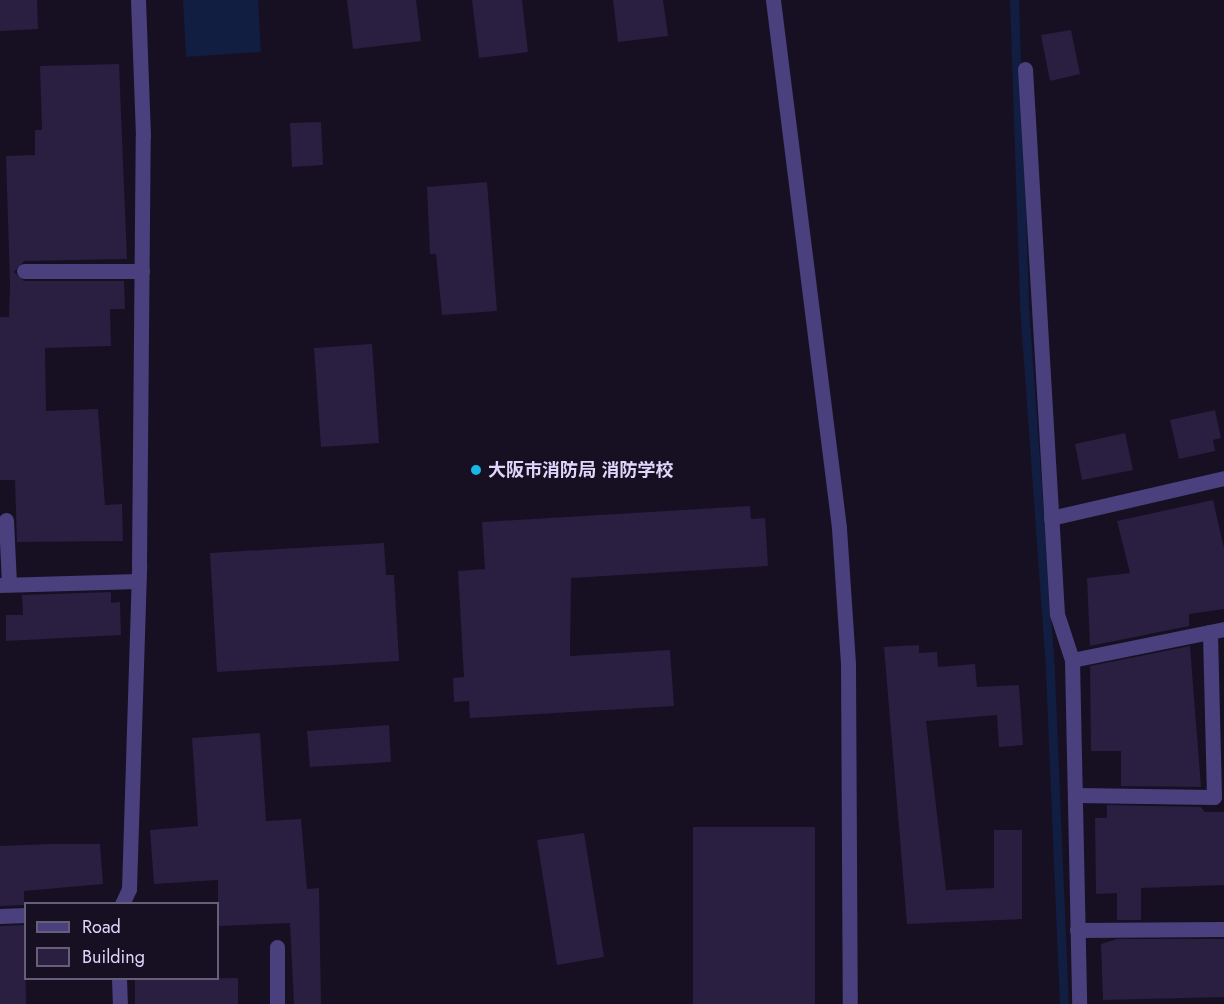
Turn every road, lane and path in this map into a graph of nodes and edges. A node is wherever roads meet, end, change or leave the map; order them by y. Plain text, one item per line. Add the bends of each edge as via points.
1 (138, 0) edge
2 (773, 0) edge
3 (1025, 69) dead end
4 (24, 271) dead end
5 (142, 271) junction
6 (1224, 478) edge
7 (1051, 518) junction
8 (6, 519) dead end
9 (138, 581) junction
10 (4, 585) edge
11 (1217, 631) edge
12 (1072, 660) junction
13 (1075, 795) junction
14 (122, 902) edge
15 (24, 915) edge
16 (0, 916) edge
17 (1224, 929) edge
18 (1077, 930) junction
19 (277, 947) dead end
20 (119, 980) edge
21 (120, 1004) edge
22 (277, 1004) edge
23 (850, 1004) edge
24 (1079, 1004) edge

1 - 5 street
2 - 23 street via 840,540 848,666
3 - 7 street
4 - 5 street
5 - 9 street
6 - 7 street
7 - 12 street via 1057,614
8 - 10 street
9 - 10 street
9 - 14 street via 129,889
11 - 12 street
11 - 13 street via 1214,797
12 - 13 street
13 - 18 street
15 - 16 street
17 - 18 street
18 - 24 street
19 - 22 street
20 - 21 street

